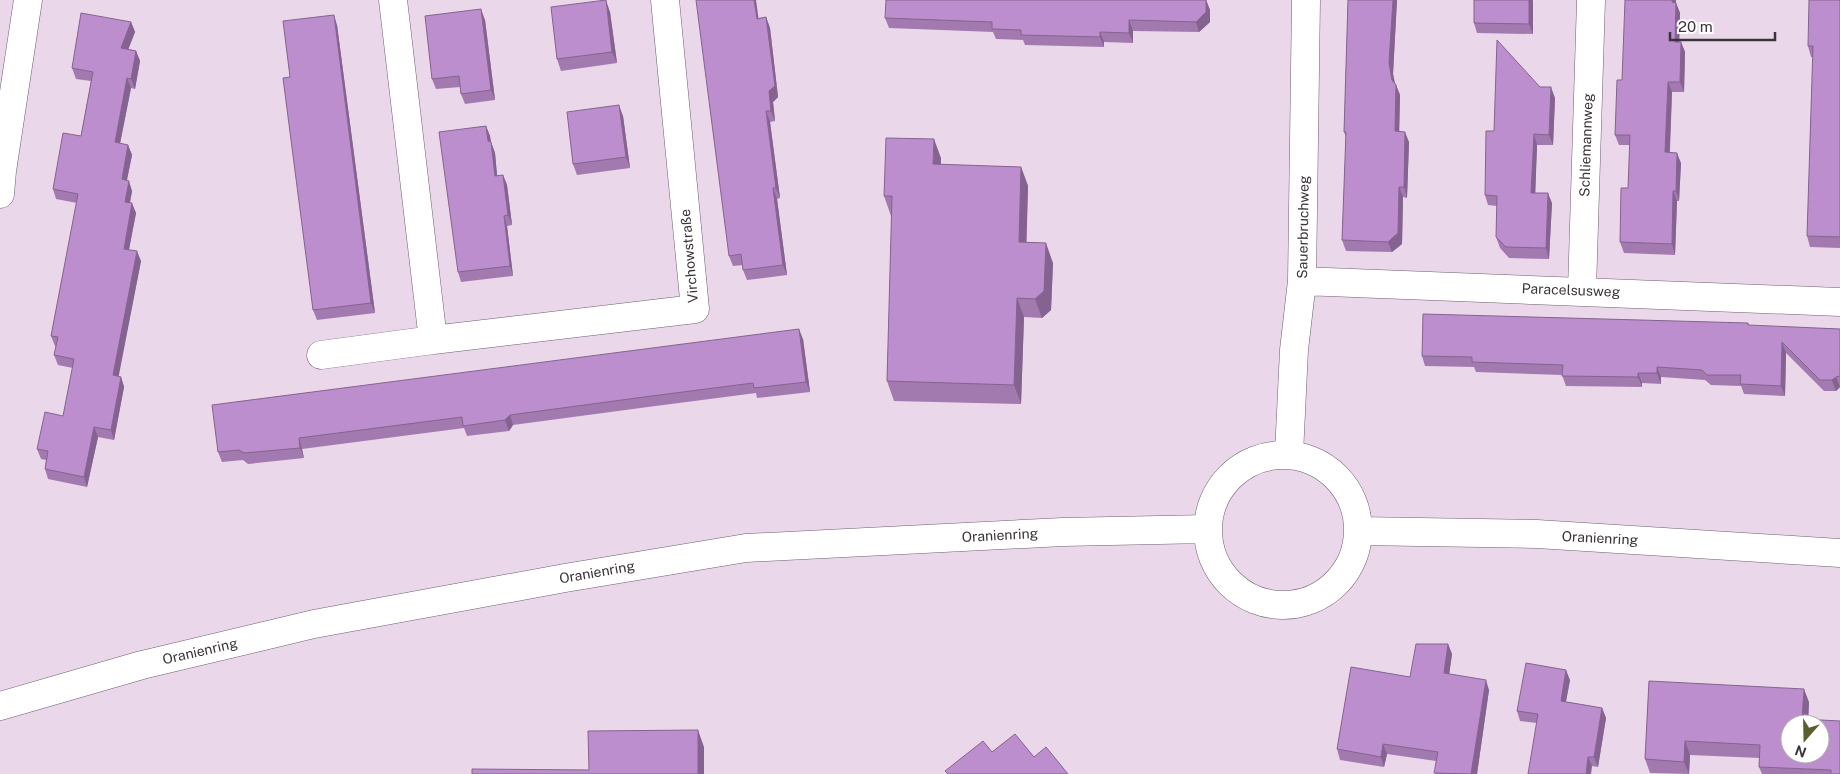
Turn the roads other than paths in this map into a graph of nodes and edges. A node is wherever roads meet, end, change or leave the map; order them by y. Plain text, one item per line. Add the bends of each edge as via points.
1 (28, 0) edge
2 (393, 0) edge
3 (665, 0) edge
4 (1306, 0) edge
5 (1591, 0) edge
6 (0, 194) edge
7 (1302, 281) junction
8 (1582, 290) junction
9 (1840, 302) edge
10 (433, 340) junction
11 (321, 355) dead end
12 (1289, 454) junction
13 (1207, 529) junction
14 (1360, 531) junction
15 (1840, 553) edge
16 (0, 706) edge

1 - 6 street
2 - 10 street
3 - 10 street, Virchowstraße via 695,310
4 - 7 street, Sauerbruchweg
5 - 8 street, Schliemannweg
7 - 8 street, Paracelsusweg
7 - 12 street, Sauerbruchweg via 1294,350
8 - 9 street, Paracelsusweg
10 - 11 street, Virchowstraße
12 - 13 street via 1257,458 1232,473 1214,497
12 - 14 street via 1314,460 1338,477 1354,502
13 - 14 street via 1210,551 1222,575 1241,593 1265,604 1291,605 1316,598 1339,582 1354,558
13 - 16 street, Oranienring via 1063,532 746,548 314,624 142,665
14 - 15 street, Oranienring via 1538,534

